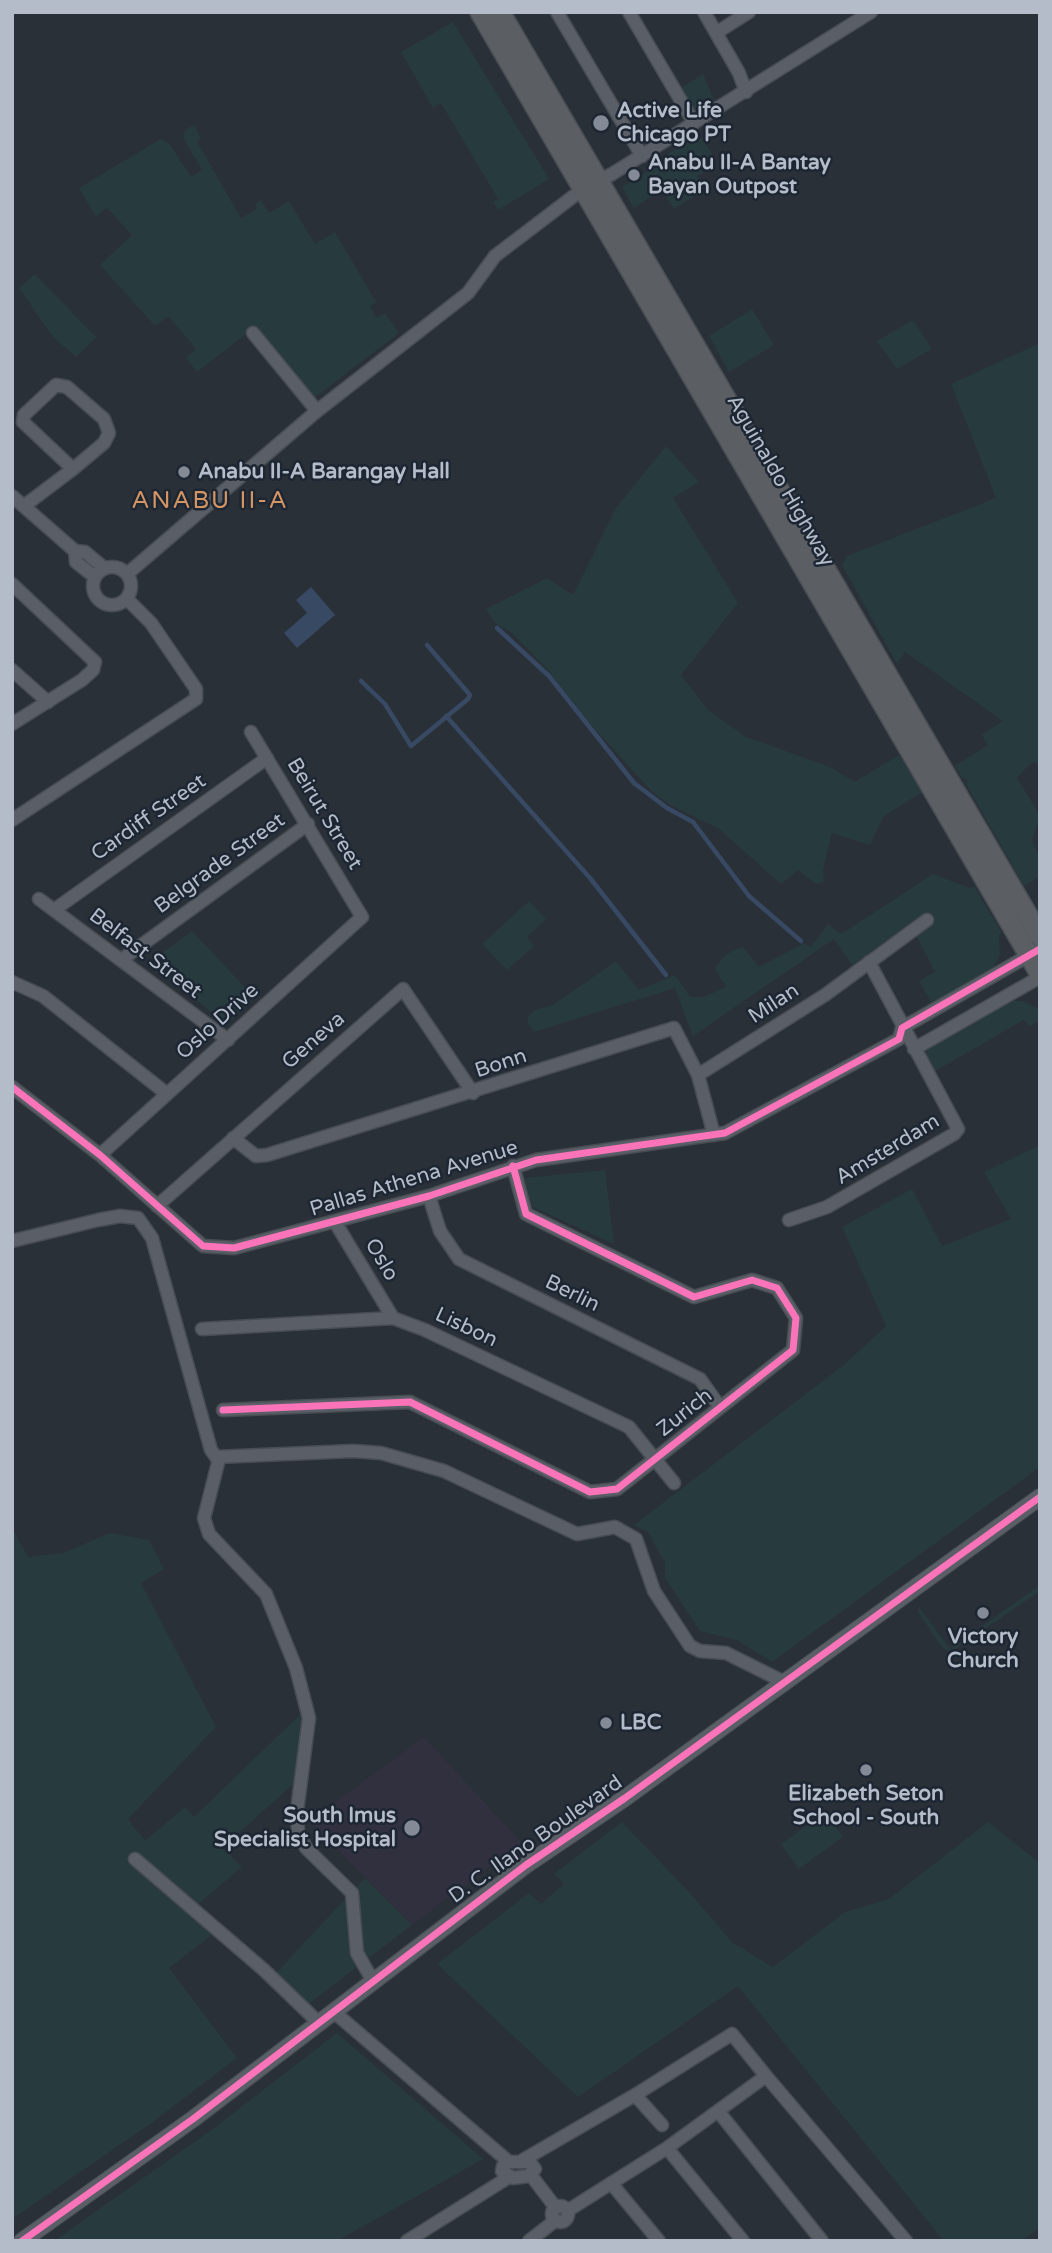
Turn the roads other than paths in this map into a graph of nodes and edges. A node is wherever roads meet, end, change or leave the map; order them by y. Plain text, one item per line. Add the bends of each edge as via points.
1 (480, 12) edge
2 (500, 12) edge
3 (557, 12) edge
4 (629, 12) edge
5 (704, 12) edge
6 (749, 12) edge
7 (871, 12) edge
8 (716, 33) junction
9 (746, 92) junction
10 (694, 123) junction
11 (642, 156) junction
12 (590, 184) junction
13 (253, 333) dead end
14 (317, 411) junction
15 (752, 461) junction
16 (74, 469) junction
17 (12, 496) edge
18 (24, 506) junction
19 (99, 573) junction
20 (127, 574) junction
21 (12, 584) edge
22 (127, 598) junction
23 (12, 670) edge
24 (48, 702) junction
25 (12, 724) edge
26 (251, 732) dead end
27 (267, 758) junction
28 (12, 820) edge
29 (308, 824) junction
30 (39, 899) dead end
31 (54, 910) junction
32 (362, 917) joint
33 (927, 920) dead end
34 (1040, 936) edge
35 (1034, 952) edge
36 (121, 960) junction
37 (869, 962) junction
38 (1040, 975) edge
39 (12, 982) edge
40 (900, 1034) junction
41 (228, 1040) junction
42 (914, 1049) junction
43 (698, 1075) junction
44 (12, 1087) edge
45 (473, 1093) junction
46 (167, 1094) junction
47 (714, 1135) junction
48 (233, 1138) junction
49 (100, 1155) junction
50 (513, 1166) junction
51 (429, 1196) junction
52 (157, 1206) junction
53 (789, 1220) dead end
54 (335, 1222) junction
55 (12, 1241) edge
56 (393, 1318) junction
57 (202, 1329) dead end
58 (720, 1407) junction
59 (223, 1410) dead end
60 (656, 1458) junction
61 (219, 1459) junction
62 (674, 1483) dead end
63 (1040, 1497) edge
64 (784, 1682) junction
65 (135, 1859) dead end
66 (373, 1981) junction
67 (334, 2012) junction
68 (319, 2023) junction
69 (766, 2076) junction
70 (635, 2095) junction
71 (718, 2111) junction
72 (662, 2125) dead end
73 (667, 2148) junction
74 (523, 2160) junction
75 (509, 2162) junction
76 (530, 2174) junction
77 (509, 2177) junction
78 (611, 2183) junction
79 (560, 2213) junction
80 (22, 2241) edge
81 (408, 2241) edge
82 (529, 2241) edge
83 (659, 2241) edge
84 (743, 2241) edge
85 (822, 2241) edge
86 (906, 2241) edge

1 - 12 highway, Aguinaldo Highway
2 - 12 highway, Aguinaldo Highway
3 - 11 street
4 - 10 street
5 - 8 street
6 - 8 street
7 - 9 street
8 - 9 street
9 - 10 street
10 - 11 street
11 - 12 street
12 - 14 street via 495,256 467,293
12 - 15 highway, Aguinaldo Highway
13 - 14 street
14 - 20 street
15 - 34 highway, Aguinaldo Highway
15 - 35 highway, Aguinaldo Highway
16 - 16 street via 104,443 108,426 67,387 56,385 23,415 23,422
16 - 18 street
17 - 18 street
18 - 19 street via 75,551 85,552
19 - 20 street via 121,568
19 - 22 street via 93,593 102,603 115,605
20 - 22 street via 131,586
21 - 24 street via 95,662 82,680
22 - 28 street via 152,623 197,696
23 - 24 street
24 - 25 street
26 - 27 street, Beirut Street
27 - 29 street, Beirut Street
27 - 31 street, Cardiff Street
29 - 32 street, Beirut Street
29 - 36 street, Belgrade Street
30 - 31 street, Belfast Street
31 - 36 street, Belfast Street
32 - 41 street, Oslo Drive
33 - 37 street, Milan
35 - 38 highway, Aguinaldo Highway
35 - 40 street, Pallas Athena Avenue
36 - 41 street, Belfast Street
37 - 40 street
37 - 43 street, Milan
38 - 42 street
39 - 46 street via 43,996
40 - 42 street
40 - 47 street, Pallas Athena Avenue via 737,1128
41 - 46 street, Oslo Drive
42 - 53 street, Amsterdam via 957,1123 957,1132 827,1208
43 - 45 street, Bonn via 674,1028
43 - 47 street, Bonn
44 - 49 street, Pallas Athena Avenue
45 - 48 street, Bonn via 260,1157
45 - 48 street, Geneva via 403,989
46 - 49 street, Oslo Drive
47 - 50 street, Pallas Athena Avenue
48 - 52 street, Geneva
49 - 52 street, Pallas Athena Avenue
50 - 51 street, Pallas Athena Avenue
50 - 58 street, Zurich via 526,1214 694,1297 752,1280 777,1288 796,1318 793,1350
51 - 54 street, Pallas Athena Avenue
51 - 58 street, Berlin via 440,1231 459,1259 700,1379
52 - 54 street, Pallas Athena Avenue via 203,1246 234,1248
54 - 56 street, Oslo
55 - 61 street via 109,1218 138,1218 152,1238 211,1450
56 - 57 street, Lisbon
56 - 60 street, Lisbon via 629,1427
58 - 60 street, Zurich
59 - 60 street, Zurich via 410,1402 590,1492 617,1489
60 - 62 street, Lisbon
61 - 64 street via 381,1453 444,1471 576,1534 615,1528 636,1539 653,1591 690,1646 726,1653
61 - 66 street via 204,1518 209,1534 266,1594 296,1668 309,1717 298,1832 306,1848 352,1893 357,1953
63 - 64 street, D. C. Ilano Boulevard
64 - 66 street, D. C. Ilano Boulevard via 526,1865
65 - 68 street
66 - 67 street, D. C. Ilano Boulevard
67 - 68 street, D. C. Ilano Boulevard
67 - 75 street
68 - 80 street, D. C. Ilano Boulevard
69 - 70 street via 732,2034
69 - 71 street
69 - 86 street
70 - 72 street
70 - 74 street
71 - 73 street
71 - 85 street
73 - 78 street
73 - 84 street
74 - 75 street
74 - 76 street via 534,2166
75 - 77 street via 502,2168
76 - 77 street
76 - 79 street
77 - 81 street
78 - 79 street
78 - 83 street
79 - 82 street

